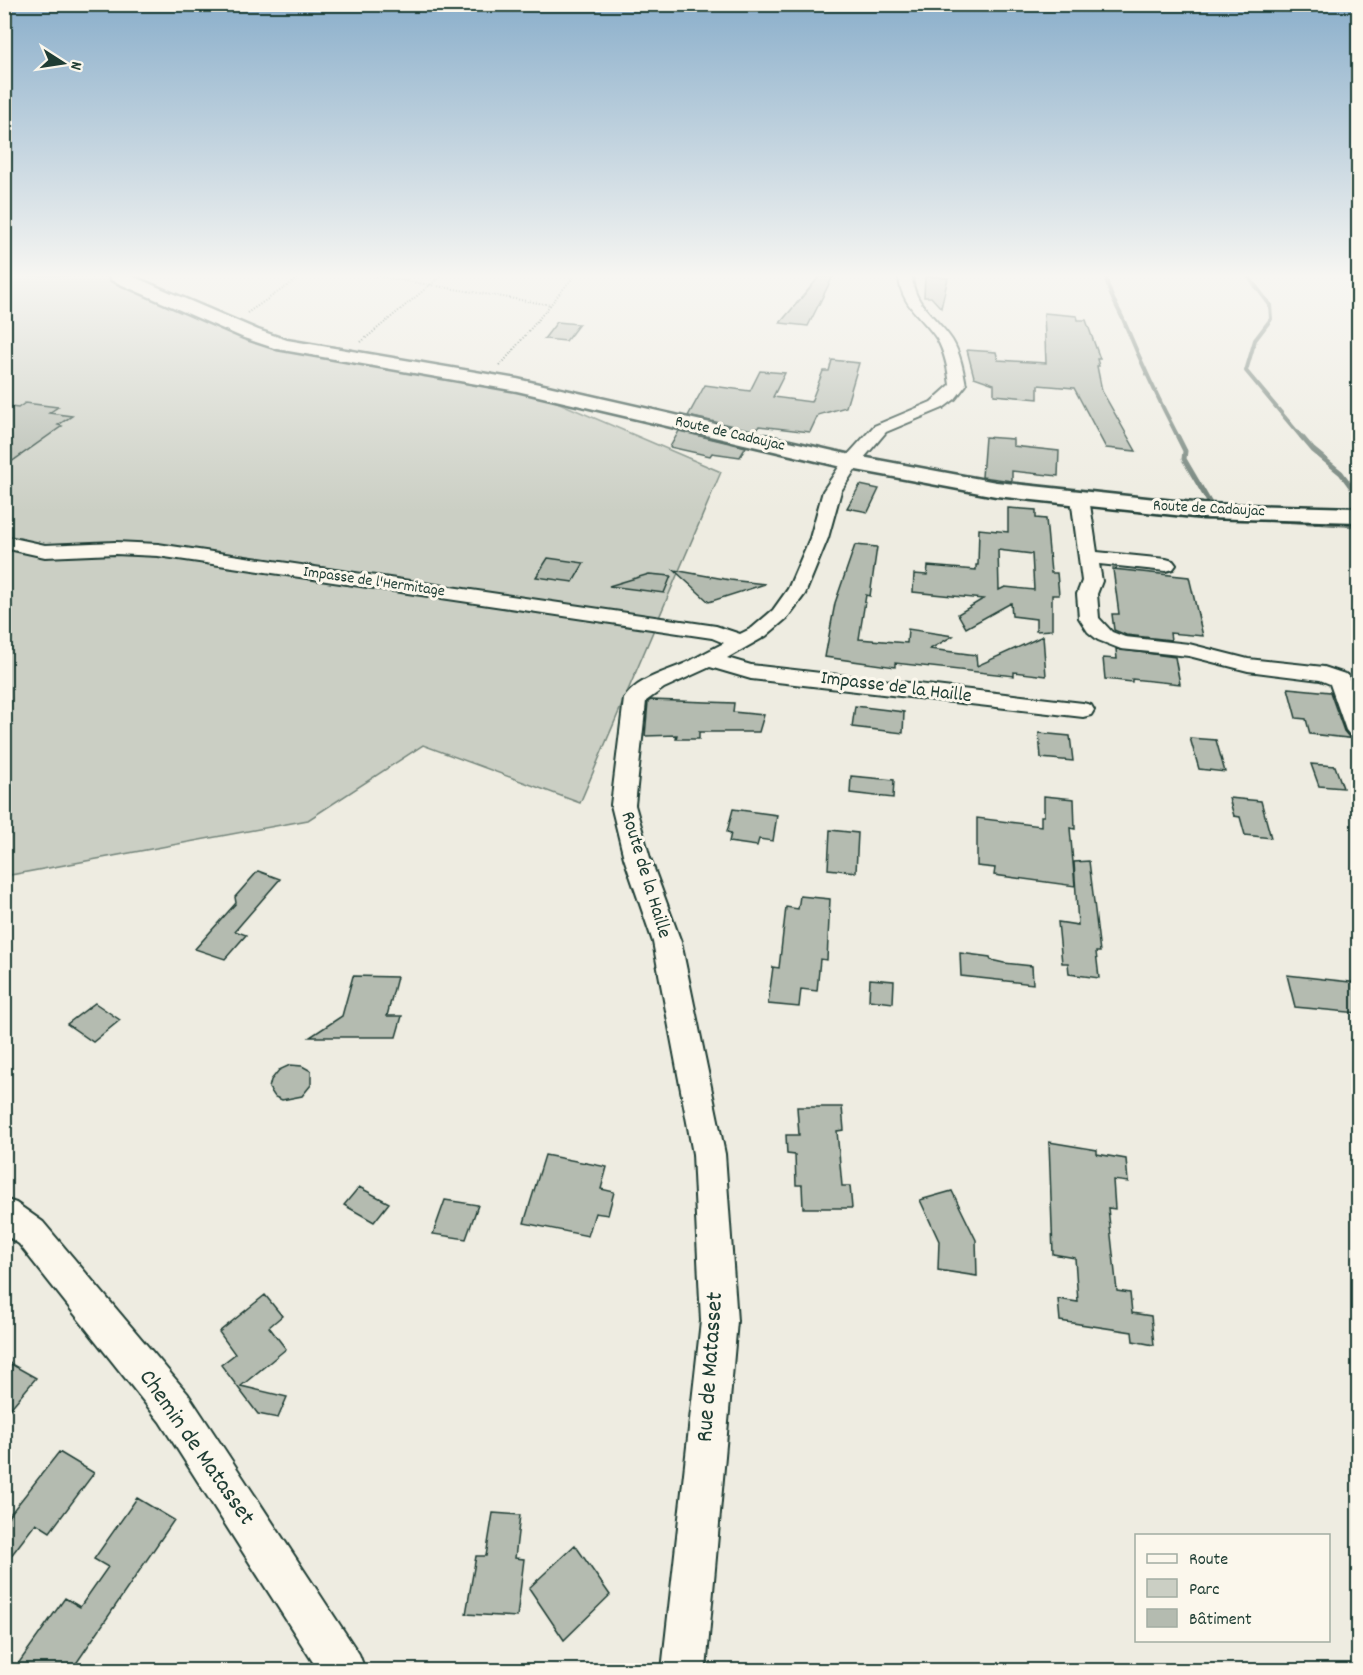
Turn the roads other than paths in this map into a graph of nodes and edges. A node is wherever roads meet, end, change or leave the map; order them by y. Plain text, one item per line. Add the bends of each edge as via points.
1 (337, 354) edge
2 (950, 354) edge
3 (851, 462) junction
4 (1080, 498) junction
5 (1359, 515) edge
6 (4, 542) edge
7 (1089, 557) junction
8 (1166, 566) dead end
9 (741, 642) junction
10 (710, 659) junction
11 (1083, 710) dead end
12 (1359, 730) edge
13 (683, 1029) joint
14 (4, 1215) edge
15 (343, 1671) edge
16 (684, 1671) edge

1 - 3 street, Route de Cadaujac via 517,385
2 - 3 street, Route de la Haille via 958,385 950,396 880,429
3 - 4 street, Route de Cadaujac via 996,489
3 - 9 street, Route de la Haille via 832,491 798,590 780,614
4 - 5 street, Route de Cadaujac via 1203,512
4 - 7 street
6 - 9 street, Impasse de l'Hermitage via 45,551 158,550 716,632
7 - 8 street
7 - 12 street via 1089,618 1105,636 1121,643 1189,650 1248,665 1324,674 1340,680
9 - 10 street, Route de la Haille
10 - 11 street, Impasse de la Haille via 751,672
10 - 13 street, Route de la Haille via 656,683 634,699 623,805 667,942
13 - 16 street, Rue de Matasset via 709,1154 719,1321
14 - 15 street, Chemin de Matasset via 31,1233 174,1408

